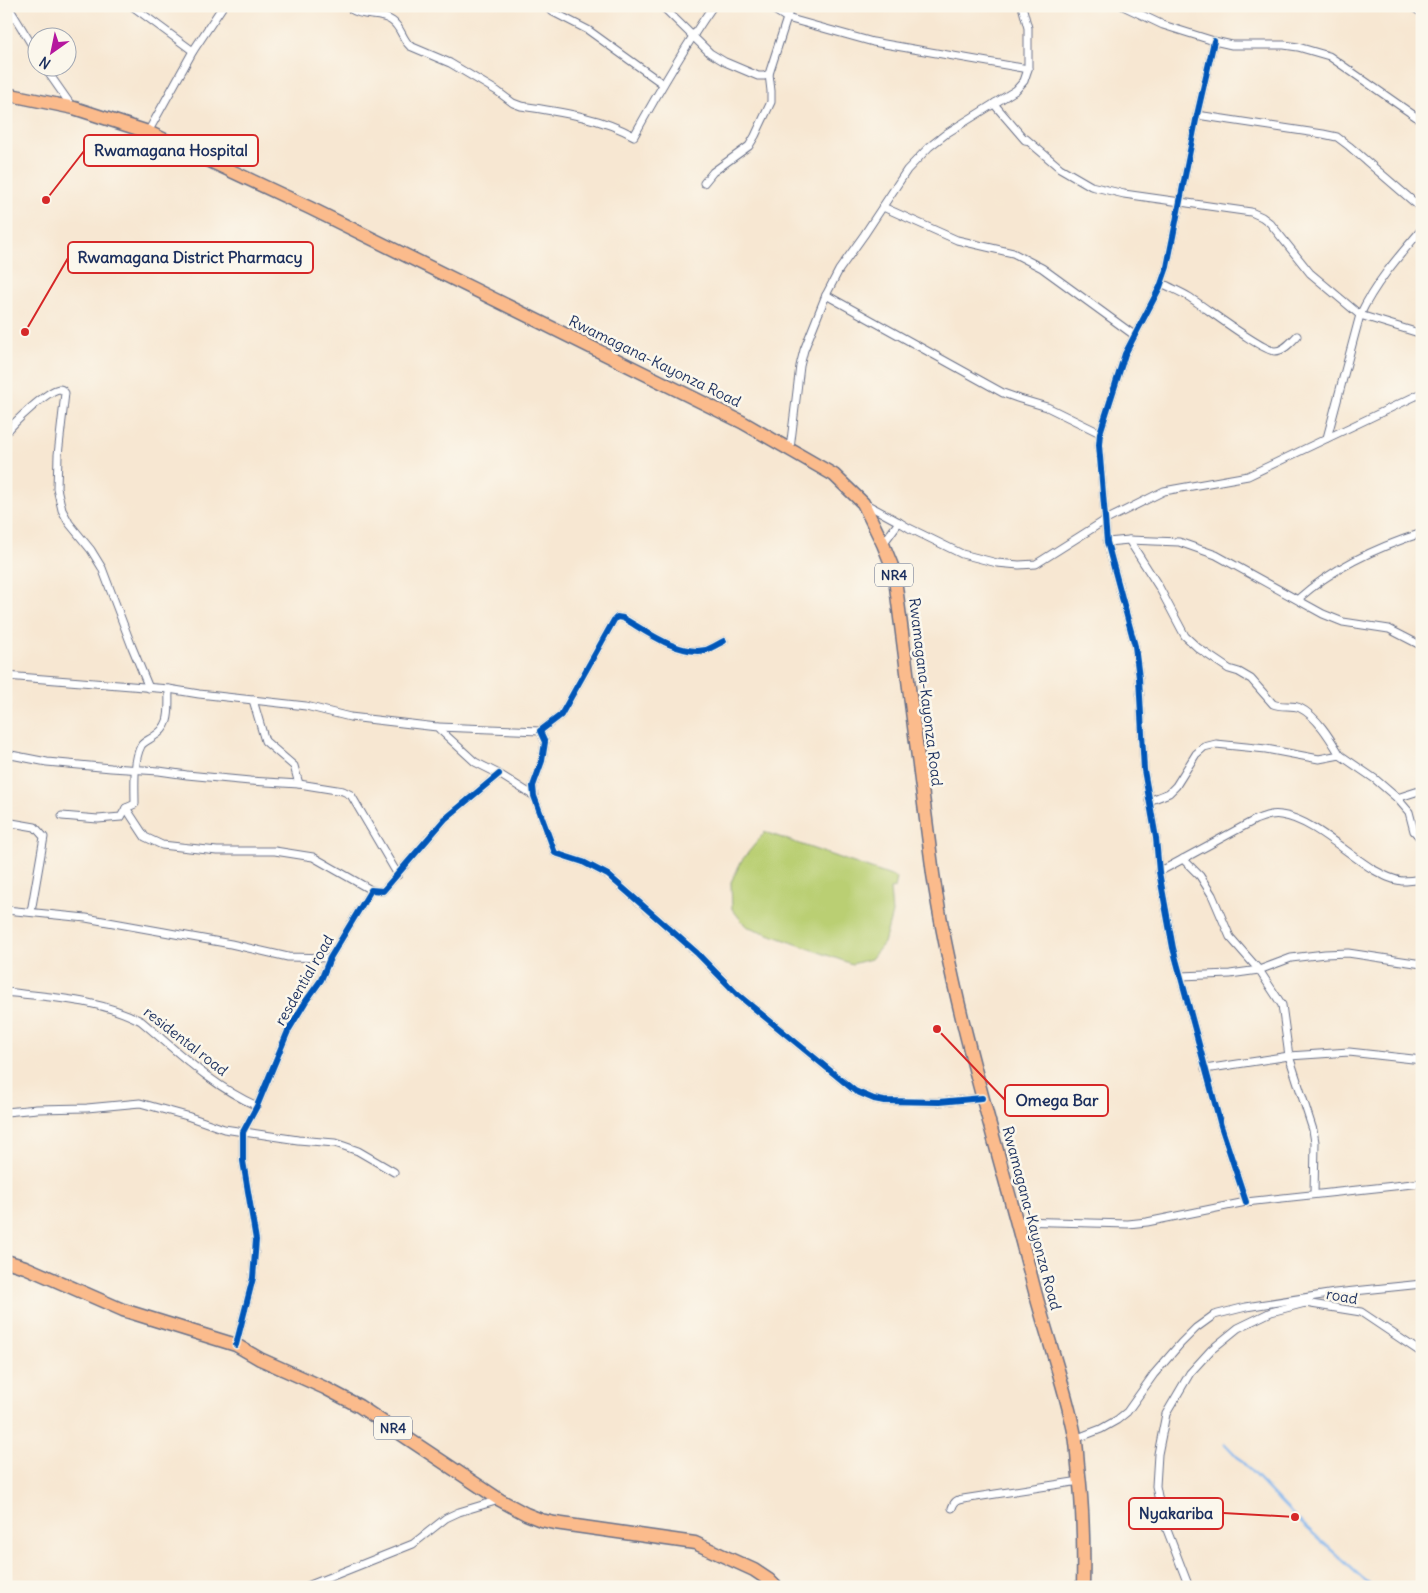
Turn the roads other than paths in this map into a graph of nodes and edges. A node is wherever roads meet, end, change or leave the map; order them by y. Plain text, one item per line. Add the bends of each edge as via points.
1 (8, 6) edge
2 (132, 6) edge
3 (223, 6) edge
4 (351, 6) edge
5 (545, 6) edge
6 (662, 6) edge
7 (713, 6) edge
8 (768, 6) edge
9 (790, 6) edge
10 (1022, 6) edge
11 (1123, 6) edge
12 (1411, 6) edge
13 (1422, 14) edge
14 (788, 18) junction
15 (692, 36) junction
16 (28, 39) edge
17 (1214, 41) junction
18 (193, 51) junction
19 (1028, 69) junction
20 (769, 74) junction
21 (52, 78) edge
22 (663, 84) junction
23 (6, 94) edge
24 (995, 103) junction
25 (74, 108) junction
26 (1197, 115) junction
27 (1422, 121) edge
28 (148, 132) junction
29 (704, 183) dead end
30 (1180, 203) junction
31 (883, 207) junction
32 (1422, 208) edge
33 (1422, 229) edge
34 (1162, 283) junction
35 (826, 295) junction
36 (1360, 315) junction
37 (1422, 334) edge
38 (1134, 335) junction
39 (1297, 336) dead end
40 (1422, 393) edge
41 (1100, 432) junction
42 (6, 433) edge
43 (1327, 438) junction
44 (790, 449) junction
45 (863, 503) junction
46 (1104, 521) junction
47 (899, 522) junction
48 (1422, 533) edge
49 (1129, 540) junction
50 (1107, 542) junction
51 (883, 544) junction
52 (1298, 599) junction
53 (724, 641) dead end
54 (1422, 646) edge
55 (6, 676) edge
56 (149, 688) junction
57 (169, 689) junction
58 (254, 700) junction
59 (438, 727) junction
60 (540, 731) junction
61 (6, 754) edge
62 (1340, 755) junction
63 (135, 770) junction
64 (499, 774) junction
65 (299, 784) junction
66 (1422, 790) edge
67 (534, 796) junction
68 (1397, 798) junction
69 (1148, 801) junction
70 (126, 808) junction
71 (62, 816) dead end
72 (6, 822) edge
73 (1422, 840) edge
74 (1183, 859) junction
75 (1159, 872) junction
76 (398, 875) junction
77 (1422, 879) edge
78 (371, 890) junction
79 (6, 910) edge
80 (31, 912) junction
81 (330, 958) junction
82 (1422, 964) edge
83 (1259, 970) junction
84 (1181, 976) junction
85 (6, 992) edge
86 (1289, 1056) junction
87 (1422, 1060) edge
88 (1205, 1069) junction
89 (982, 1098) junction
90 (257, 1106) junction
91 (6, 1112) edge
92 (243, 1132) junction
93 (394, 1172) dead end
94 (1422, 1183) edge
95 (1314, 1194) junction
96 (1246, 1202) junction
97 (1017, 1221) junction
98 (6, 1261) edge
99 (1422, 1284) edge
100 (1314, 1297) junction
101 (1305, 1303) junction
102 (236, 1345) junction
103 (1422, 1353) edge
104 (1075, 1439) junction
105 (1080, 1481) junction
106 (500, 1500) junction
107 (952, 1508) dead end
108 (305, 1587) edge
109 (776, 1587) edge
110 (1083, 1587) edge
111 (1189, 1587) edge

1 - 16 street
2 - 18 street
3 - 18 street
4 - 22 street via 357,13 385,17 394,22 410,46 450,63 513,103 589,118 634,136
5 - 22 street via 594,34
6 - 15 street
7 - 15 street
8 - 14 street
9 - 14 street
10 - 19 street via 1028,28
11 - 17 street via 1163,25
12 - 13 street
14 - 19 street via 873,42
14 - 20 street
15 - 20 street via 725,62 758,76
15 - 22 street
17 - 26 street
17 - 27 street via 1232,45 1291,46 1329,56
18 - 28 street
19 - 24 street via 1016,90
20 - 29 street via 771,102 755,136 749,146 713,172
21 - 25 street
23 - 25 highway, Rwamagana-Kayonza Road / NR4
24 - 30 street via 1025,140 1060,168 1091,186
24 - 31 street via 929,147 907,170
25 - 28 highway, Rwamagana-Kayonza Road / NR4
26 - 30 street
26 - 32 street via 1337,137
28 - 44 highway, Rwamagana-Kayonza Road / NR4 via 318,212
30 - 34 street
30 - 36 street via 1251,212 1262,217 1310,273
31 - 35 street via 839,270
31 - 38 street via 957,240 1013,253 1042,268
33 - 36 street via 1387,270
34 - 38 street
34 - 39 street via 1270,351 1283,349
35 - 41 street via 1003,393 1047,407
35 - 44 street via 800,366
36 - 37 street
36 - 43 street
38 - 41 street
40 - 43 street
41 - 46 street via 1098,445
42 - 56 street via 29,409 52,392 58,389 65,393 57,488 62,510 102,568
43 - 46 street via 1248,476 1164,491
44 - 45 highway, Rwamagana-Kayonza Road / NR4 via 834,475
45 - 47 street
45 - 51 highway, Rwamagana-Kayonza Road / NR4
46 - 47 street via 1036,564 1019,565 962,554
46 - 50 street
47 - 51 street
48 - 52 street via 1358,558 1314,584
49 - 50 street
49 - 52 street via 1179,542 1216,555
49 - 62 street via 1185,636 1228,669 1251,678 1276,706 1299,707 1305,711 1328,735
50 - 69 street via 1135,646
51 - 89 highway, Rwamagana-Kayonza Road / NR4 via 894,571 939,913
52 - 54 street via 1343,622 1389,630
53 - 60 street via 708,649 685,650 617,617 561,715
55 - 56 street
56 - 57 street
57 - 58 street
57 - 63 street via 166,727 142,744
58 - 59 street via 306,706 350,717
58 - 65 street via 265,741 294,766
59 - 60 street
59 - 64 street via 475,762
60 - 67 street via 544,742 542,761 533,786
61 - 63 street via 48,762
62 - 68 street
62 - 69 street via 1319,759 1216,744 1204,747 1196,754 1169,793
63 - 65 street
63 - 70 street via 135,804
64 - 67 street
64 - 76 street via 445,819
65 - 76 street via 350,795
66 - 68 street
67 - 89 street via 555,853 608,875 697,953 737,994 855,1091 884,1100 939,1102
68 - 73 street via 1409,812 1414,830
69 - 75 street
70 - 71 street via 121,817
70 - 78 street via 145,837 162,845 275,851 314,857
72 - 80 street via 37,828 44,836
74 - 75 street
74 - 77 street via 1255,820 1282,815 1310,826 1388,878 1402,881
74 - 83 street via 1212,894 1230,937
75 - 84 street
76 - 78 street via 383,891
78 - 81 street, resdential road
79 - 80 street, resdential road
80 - 81 street, resdential road via 86,918 288,957
81 - 90 street, resdential road via 321,980 288,1031
82 - 83 street via 1348,953 1291,958
83 - 84 street
83 - 86 street via 1282,1005
84 - 88 street
85 - 90 street, residental road via 82,1001 141,1020 216,1083
86 - 87 street via 1349,1052
86 - 88 street
86 - 95 street via 1314,1136
88 - 96 street
89 - 97 highway, Rwamagana-Kayonza Road / NR4
90 - 92 street, resdential road
91 - 92 street via 140,1102
92 - 93 street via 335,1143 358,1151
92 - 102 street, resdential road via 243,1161 256,1240 253,1278
94 - 95 street
95 - 96 street
96 - 97 street via 1128,1224
97 - 104 highway, Rwamagana-Kayonza Road / NR4
98 - 102 highway, NR4 via 132,1313
99 - 100 street
100 - 101 street
100 - 104 street via 1237,1309 1208,1318 1167,1358 1127,1412 1101,1429
101 - 103 street, road via 1361,1312
101 - 111 street via 1271,1312 1238,1328 1190,1372 1166,1414 1156,1486 1162,1517
102 - 106 highway, NR4 via 359,1406
104 - 105 highway, Rwamagana-Kayonza Road / NR4
105 - 107 street via 957,1500
105 - 110 highway, Rwamagana-Kayonza Road / NR4
106 - 108 street via 459,1512 440,1522 413,1544
106 - 109 highway, NR4 via 540,1520 695,1543 754,1570

